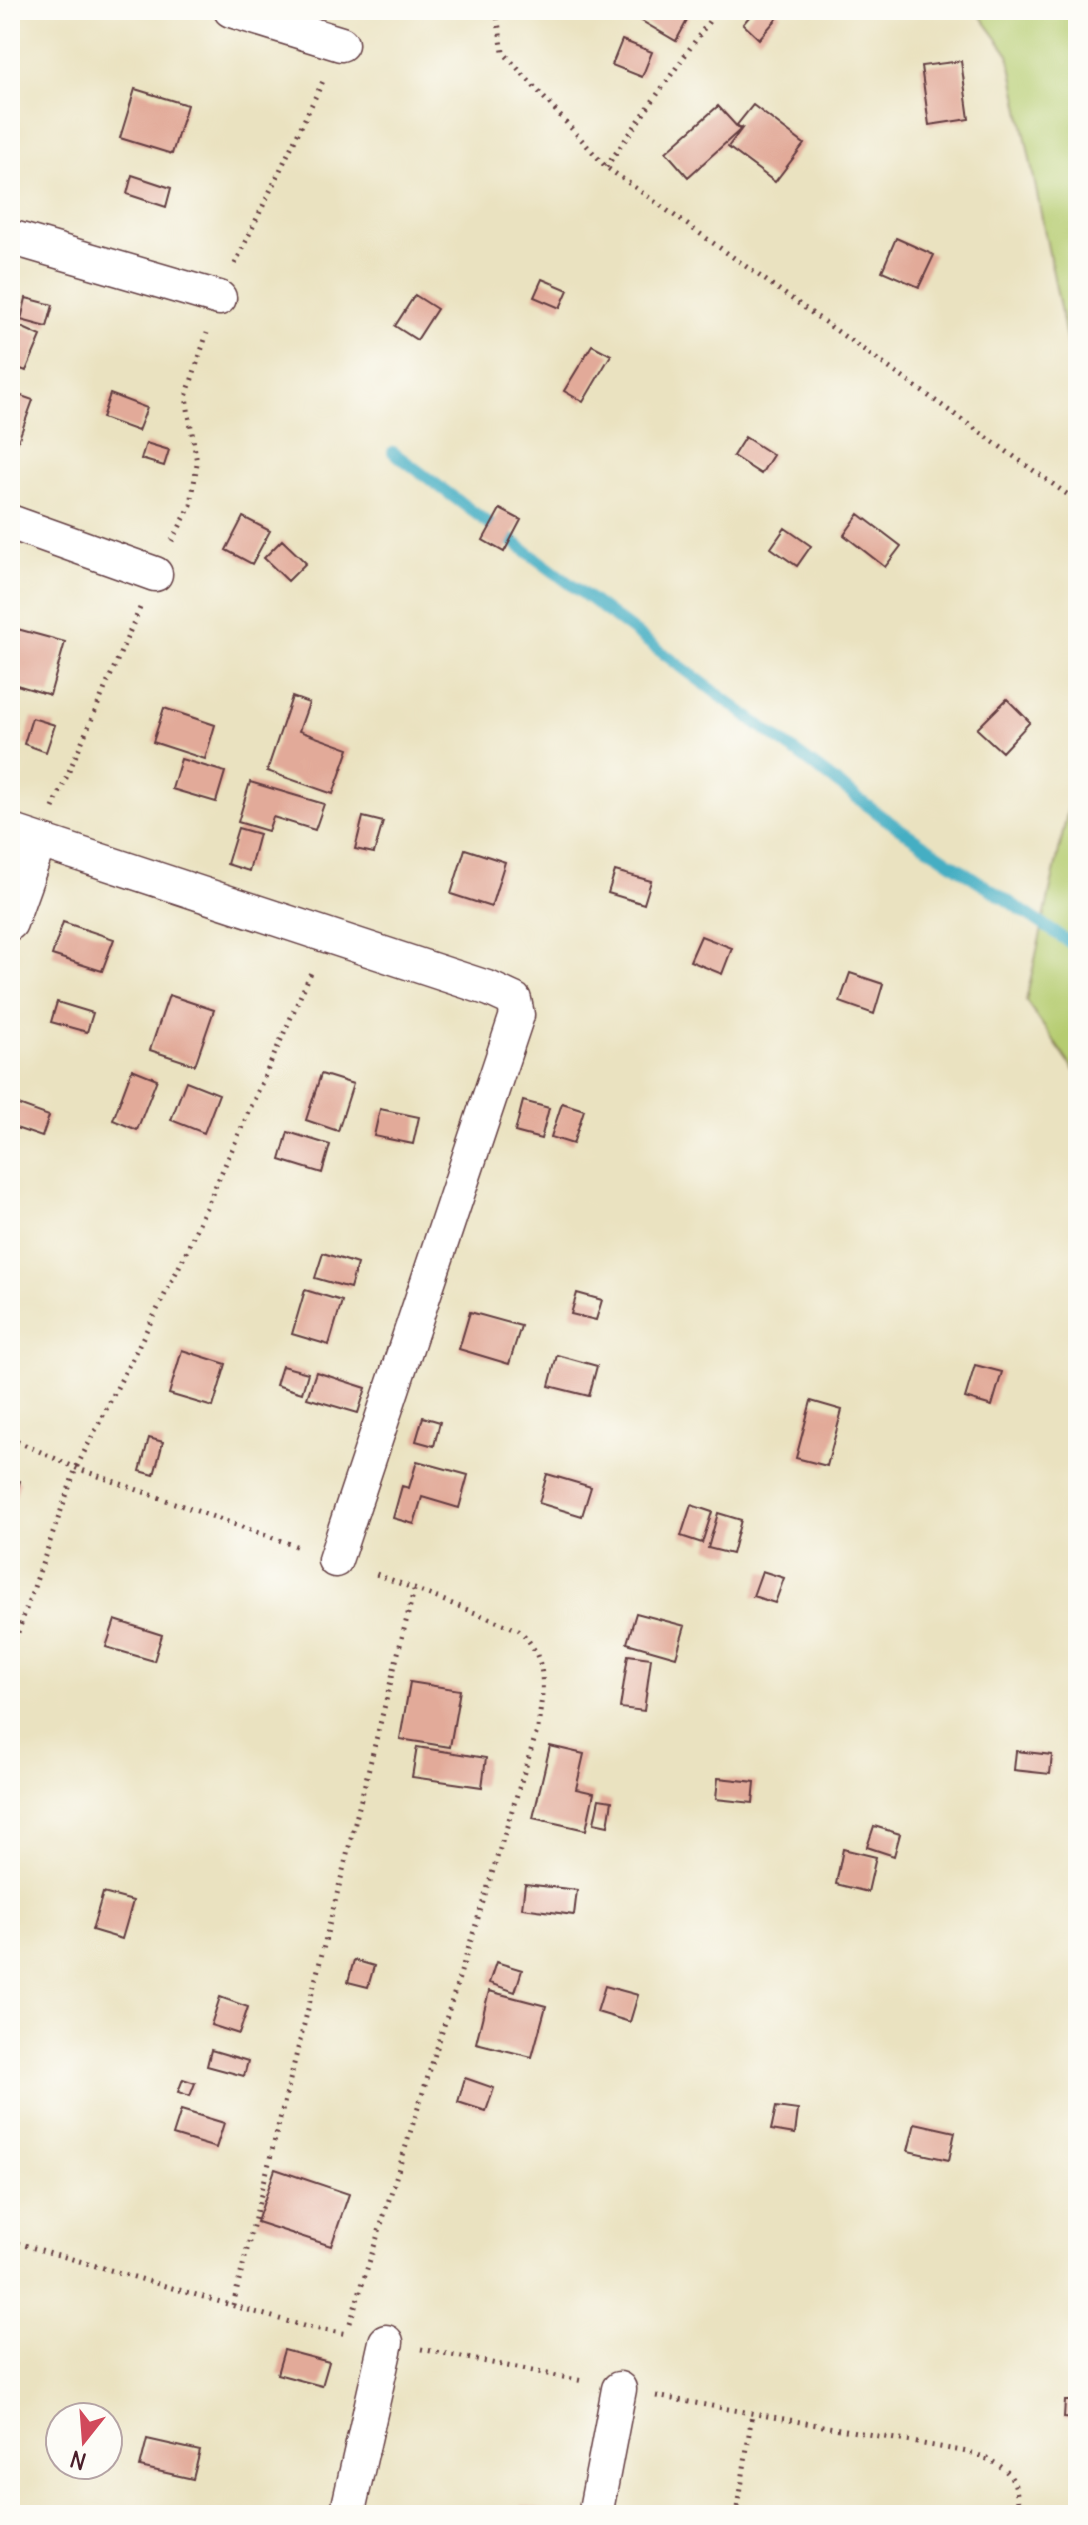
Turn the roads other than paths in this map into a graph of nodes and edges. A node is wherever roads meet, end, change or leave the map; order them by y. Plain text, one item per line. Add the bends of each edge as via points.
1 (231, 10) edge
2 (341, 44) road end
3 (10, 237) edge
4 (219, 298) road end
5 (10, 522) edge
6 (155, 574) dead end
7 (24, 836) edge
8 (10, 923) edge
9 (335, 1560) road end
10 (386, 2342) road end
11 (619, 2389) road end
12 (347, 2515) edge
13 (595, 2515) edge

1 - 2 street
3 - 4 street
5 - 6 street
7 - 8 street
7 - 9 street via 514,1000 517,1015
10 - 12 street
11 - 13 street

